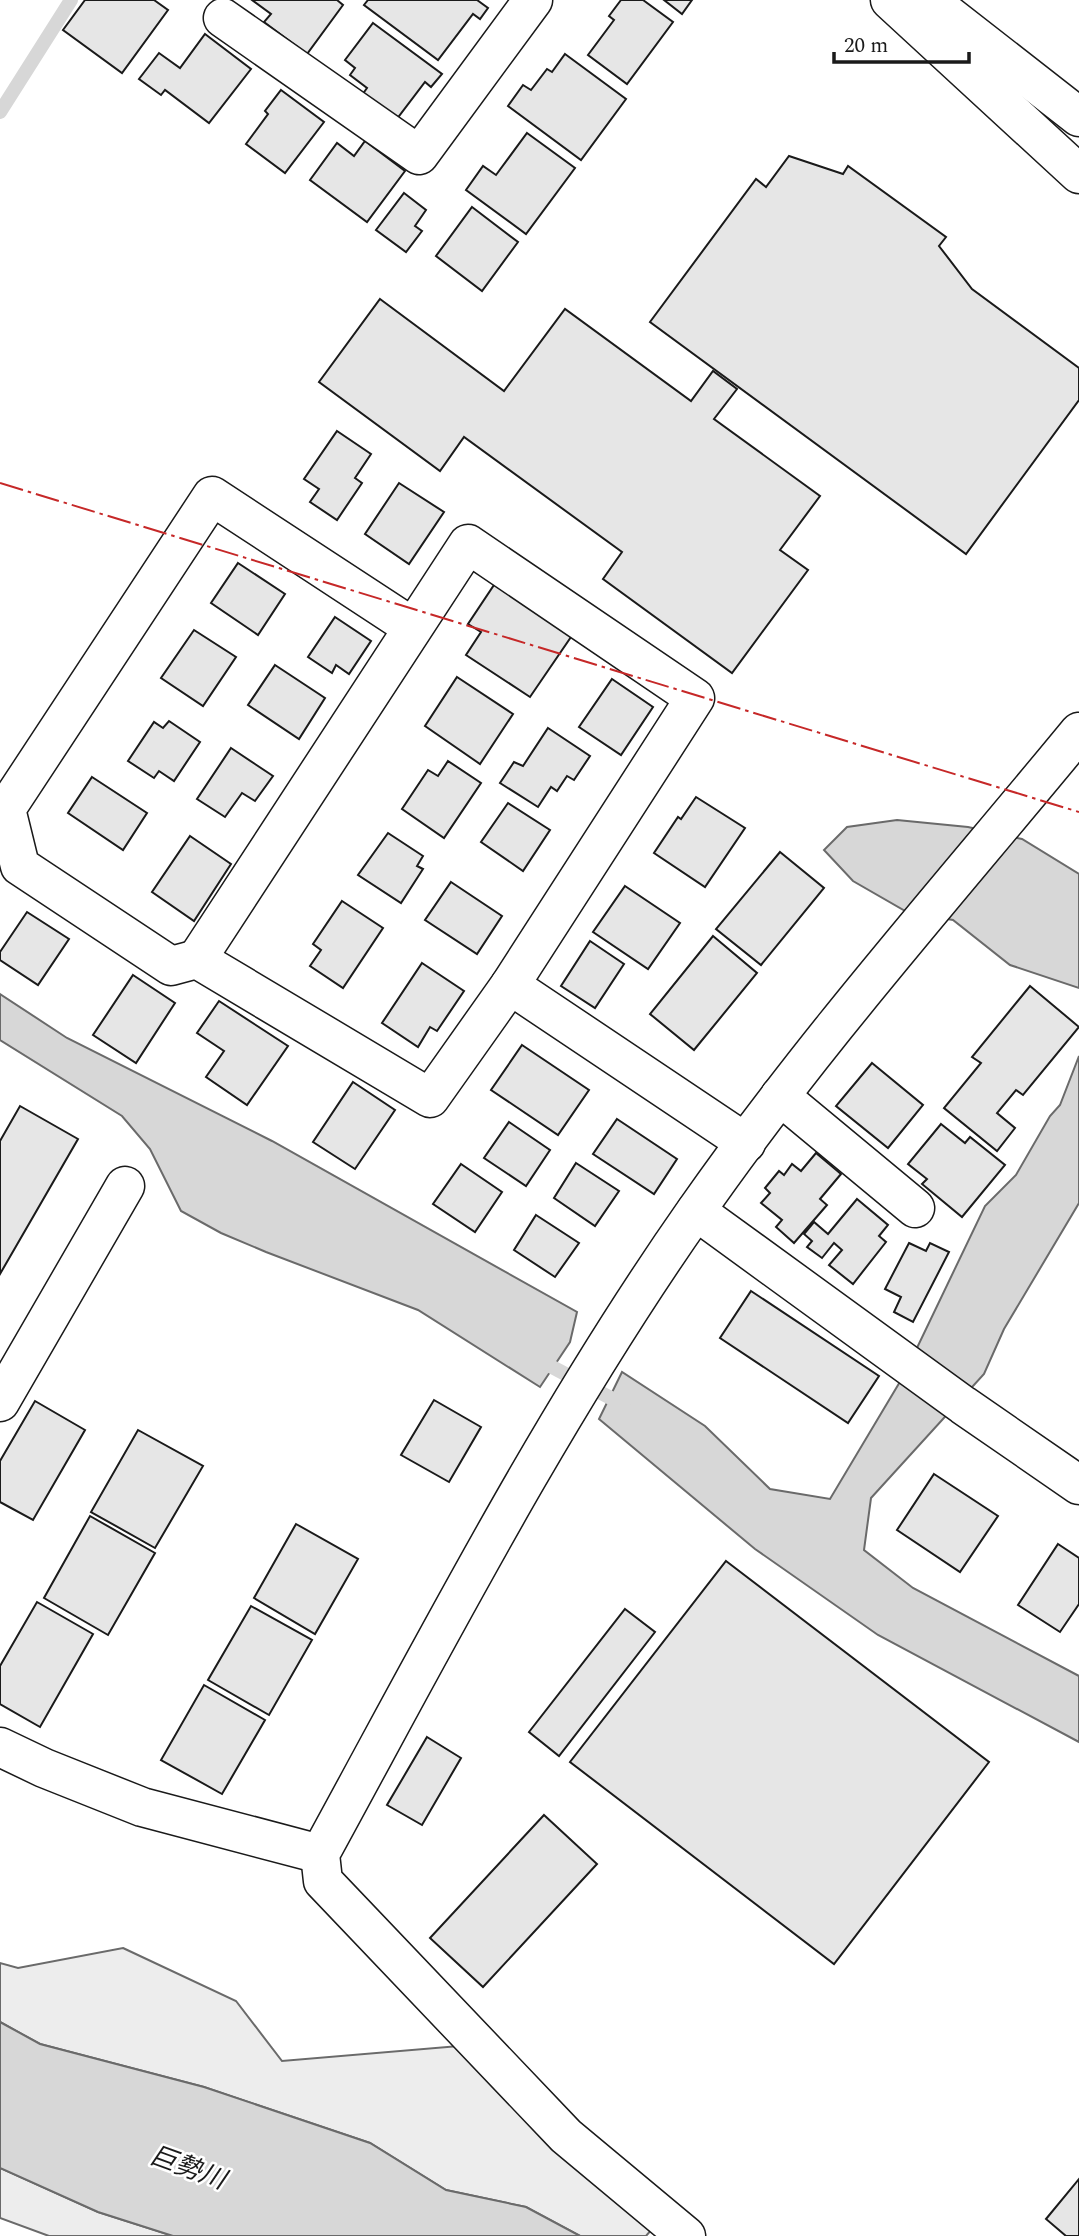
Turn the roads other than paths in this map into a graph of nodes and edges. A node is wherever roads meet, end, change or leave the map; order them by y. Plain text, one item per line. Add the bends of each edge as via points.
1 (533, 0) edge
2 (890, 0) edge
3 (929, 0) edge
4 (223, 19) dead end
5 (1079, 117) edge
6 (1079, 174) edge
7 (412, 627) junction
8 (1079, 732) edge
9 (197, 958) junction
10 (510, 985) junction
11 (780, 1096) junction
12 (746, 1143) junction
13 (125, 1186) dead end
14 (915, 1208) dead end
15 (695, 1211) junction
16 (0, 1402) edge
17 (1079, 1484) edge
18 (0, 1747) edge
19 (320, 1854) junction
20 (686, 2236) edge

1 - 4 street via 419,155
2 - 6 street
3 - 5 street
7 - 9 street
7 - 9 street via 212,496 6,809 20,866 171,966
7 - 10 street via 468,544 695,698
8 - 11 street
9 - 10 street via 430,1098
10 - 12 street
11 - 12 street
11 - 14 street
12 - 15 street
13 - 16 street
15 - 17 street
15 - 19 street via 568,1406
18 - 19 street via 142,1807
19 - 20 street via 323,1881 566,2136

